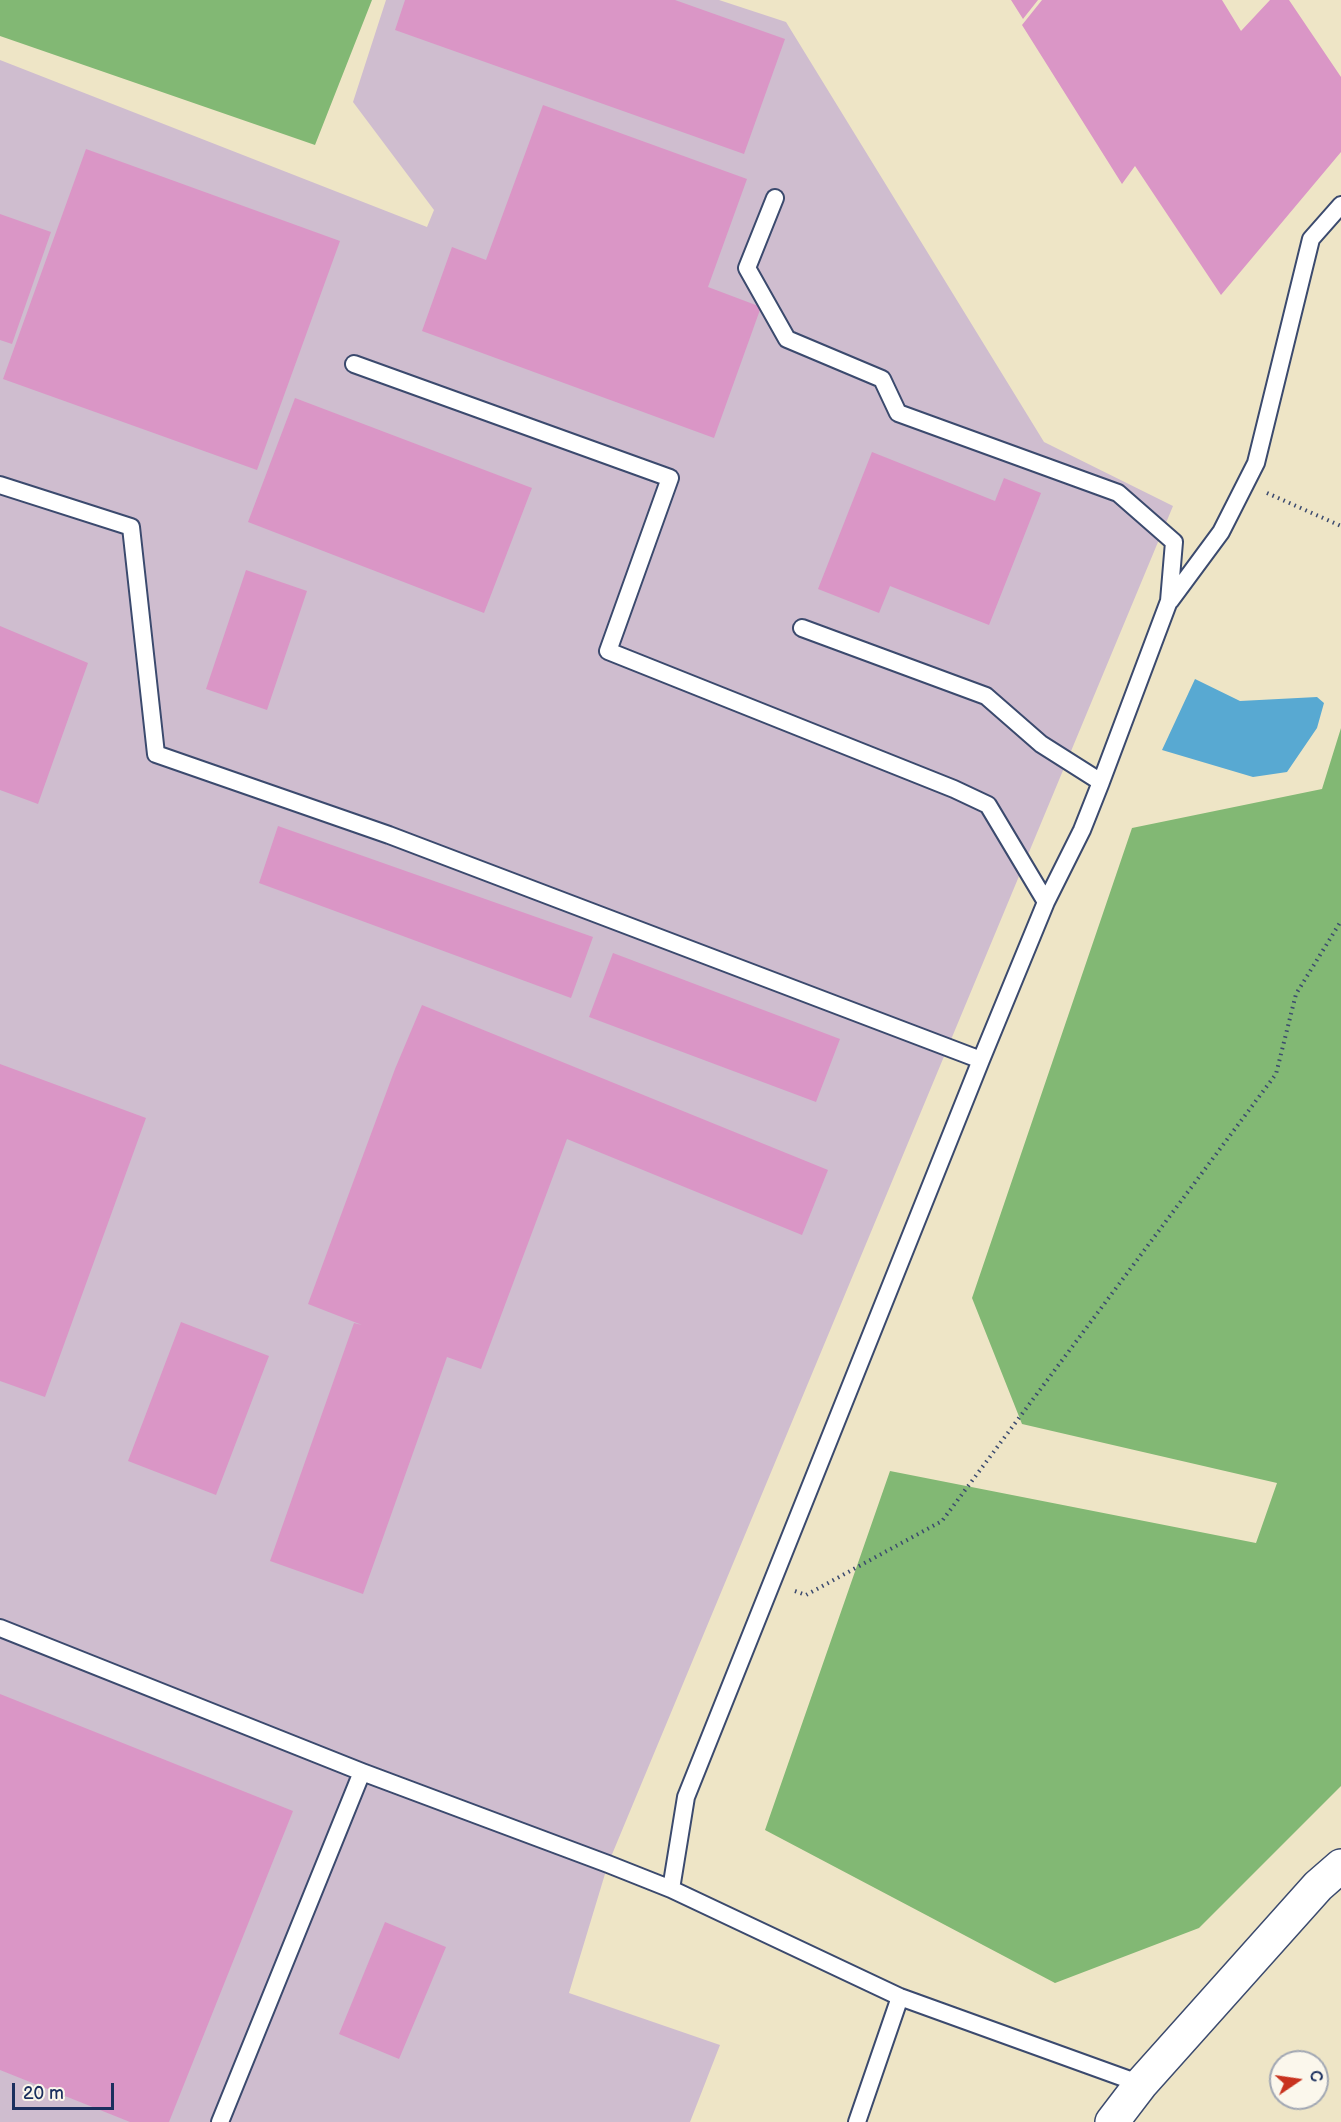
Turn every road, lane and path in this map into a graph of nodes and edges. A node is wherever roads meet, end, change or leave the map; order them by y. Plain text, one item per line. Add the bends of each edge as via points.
1 (775, 198) dead end
2 (1341, 205) edge
3 (354, 364) dead end
4 (1244, 484) junction
5 (0, 485) edge
6 (1341, 526) edge
7 (1169, 601) junction
8 (802, 628) dead end
9 (1101, 782) junction
10 (1046, 902) junction
11 (1341, 921) edge
12 (981, 1060) junction
13 (772, 1583) junction
14 (0, 1628) edge
15 (362, 1772) junction
16 (1341, 1866) edge
17 (670, 1889) junction
18 (900, 1997) junction
19 (1141, 2084) junction
20 (220, 2122) edge
21 (857, 2122) edge
22 (1112, 2122) edge

1 - 7 lane via 747,268 788,339 882,379 898,413 1118,493 1174,542
2 - 4 lane via 1311,239 1256,463
3 - 10 lane via 670,478 608,651 988,805
4 - 6 path
4 - 7 lane via 1221,532
5 - 12 lane via 131,527 156,754 389,835
7 - 9 lane
8 - 9 lane via 986,696 1041,744
9 - 10 lane
10 - 12 lane
11 - 13 path via 1296,994 1276,1074 942,1521 806,1595
12 - 13 lane
13 - 17 lane via 686,1797
14 - 15 lane
15 - 17 lane
15 - 20 lane
16 - 19 street via 1318,1886
17 - 18 lane
18 - 19 lane
18 - 21 lane
19 - 22 street

